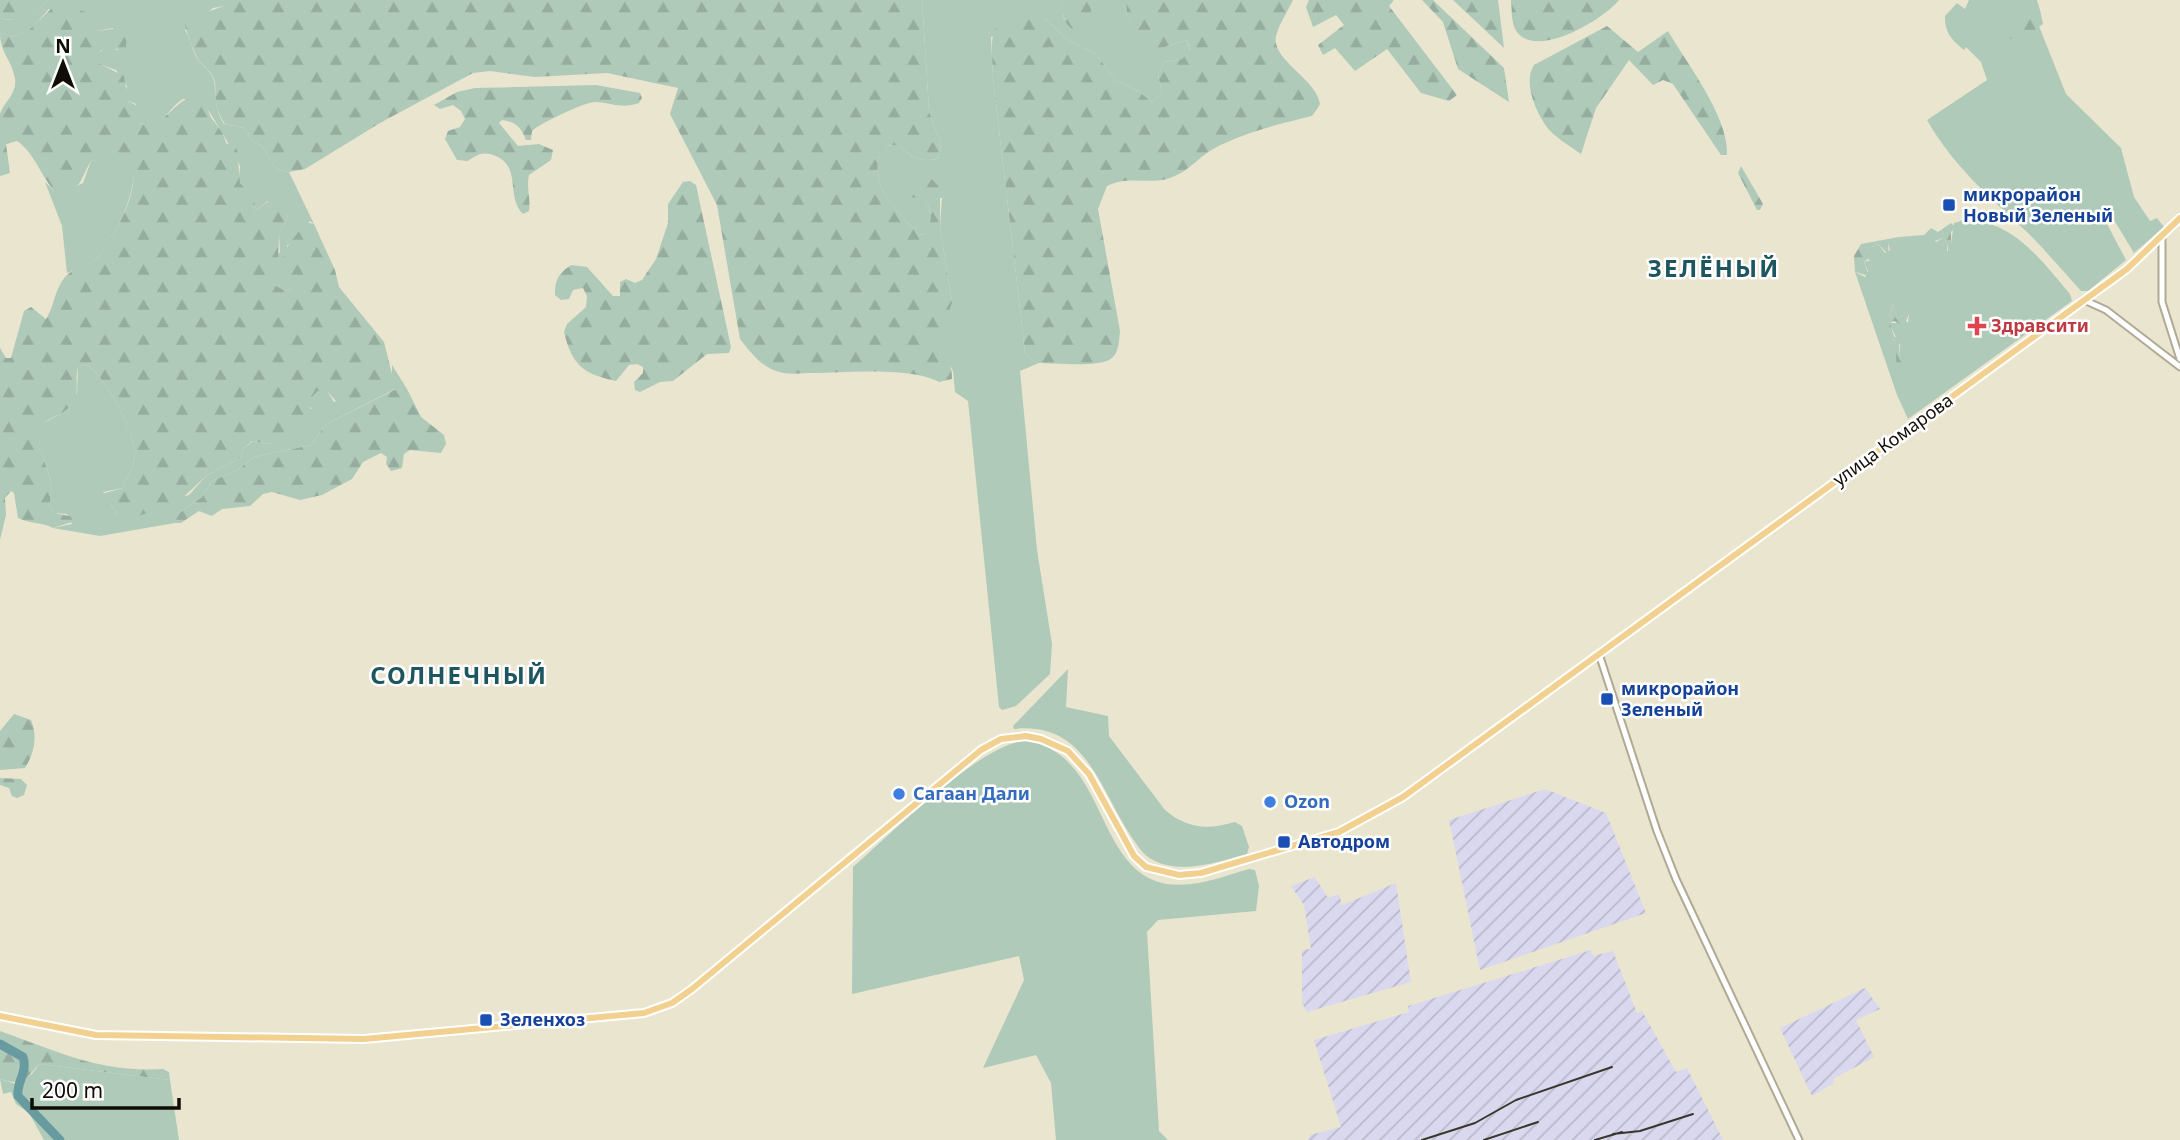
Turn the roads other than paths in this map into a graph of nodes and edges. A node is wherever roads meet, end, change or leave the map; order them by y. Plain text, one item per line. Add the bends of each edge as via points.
1 (2180, 218) edge
2 (2162, 235) junction
3 (2084, 300) junction
4 (2180, 359) edge
5 (2180, 367) edge
6 (1599, 654) junction
7 (0, 1016) edge
8 (1799, 1140) edge

1 - 2 main road, улица Комарова
2 - 3 main road, улица Комарова via 2127,269
2 - 4 main road via 2162,302
3 - 5 main road via 2106,310
3 - 6 main road, улица Комарова
6 - 7 main road, улица Комарова via 1377,814 1339,832 1201,873 1161,872 1134,856 1089,774 1068,751 1026,736 1001,739 981,750 692,989 672,1003 644,1013 364,1039 96,1035
6 - 8 main road via 1676,879

